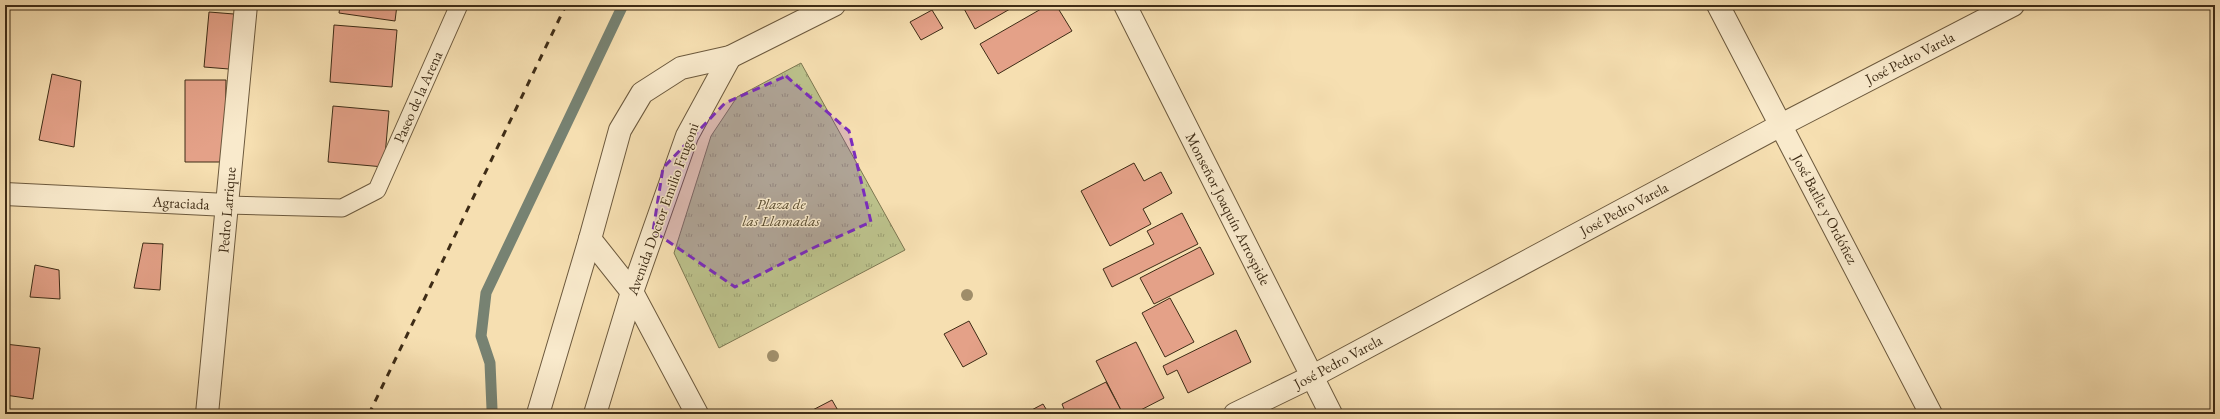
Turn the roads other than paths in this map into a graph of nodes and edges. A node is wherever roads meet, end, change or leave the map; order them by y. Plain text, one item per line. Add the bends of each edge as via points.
1 (246, 5) edge
2 (459, 5) edge
3 (834, 5) edge
4 (1125, 5) edge
5 (1718, 5) edge
6 (2013, 5) edge
7 (730, 57) junction
8 (1781, 126) junction
9 (377, 190) joint
10 (5, 194) edge
11 (228, 205) junction
12 (590, 239) junction
13 (632, 292) junction
14 (1313, 376) junction
15 (208, 414) edge
16 (538, 414) edge
17 (595, 414) edge
18 (697, 414) edge
19 (1235, 414) edge
20 (1331, 414) edge
21 (1932, 414) edge

1 - 11 street, Pedro Larrique
2 - 9 lane, Paseo de la Arena
3 - 7 street
4 - 14 street, Monseñor Joaquín Arrospide
5 - 8 street, José Batlle y Ordóñez
6 - 8 street, José Pedro Varela
7 - 12 street via 681,68 642,93 620,130
7 - 13 street, Avenida Doctor Emilio Frugoni via 687,136
8 - 14 street, José Pedro Varela
8 - 21 street, José Batlle y Ordóñez
9 - 11 lane, Agraciada via 342,208
10 - 11 street, Agraciada
11 - 15 street, Pedro Larrique
12 - 13 street
12 - 16 street
13 - 17 street, Avenida Doctor Emilio Frugoni
13 - 18 street
14 - 19 street, José Pedro Varela
14 - 20 street, Monseñor Joaquín Arrospide

